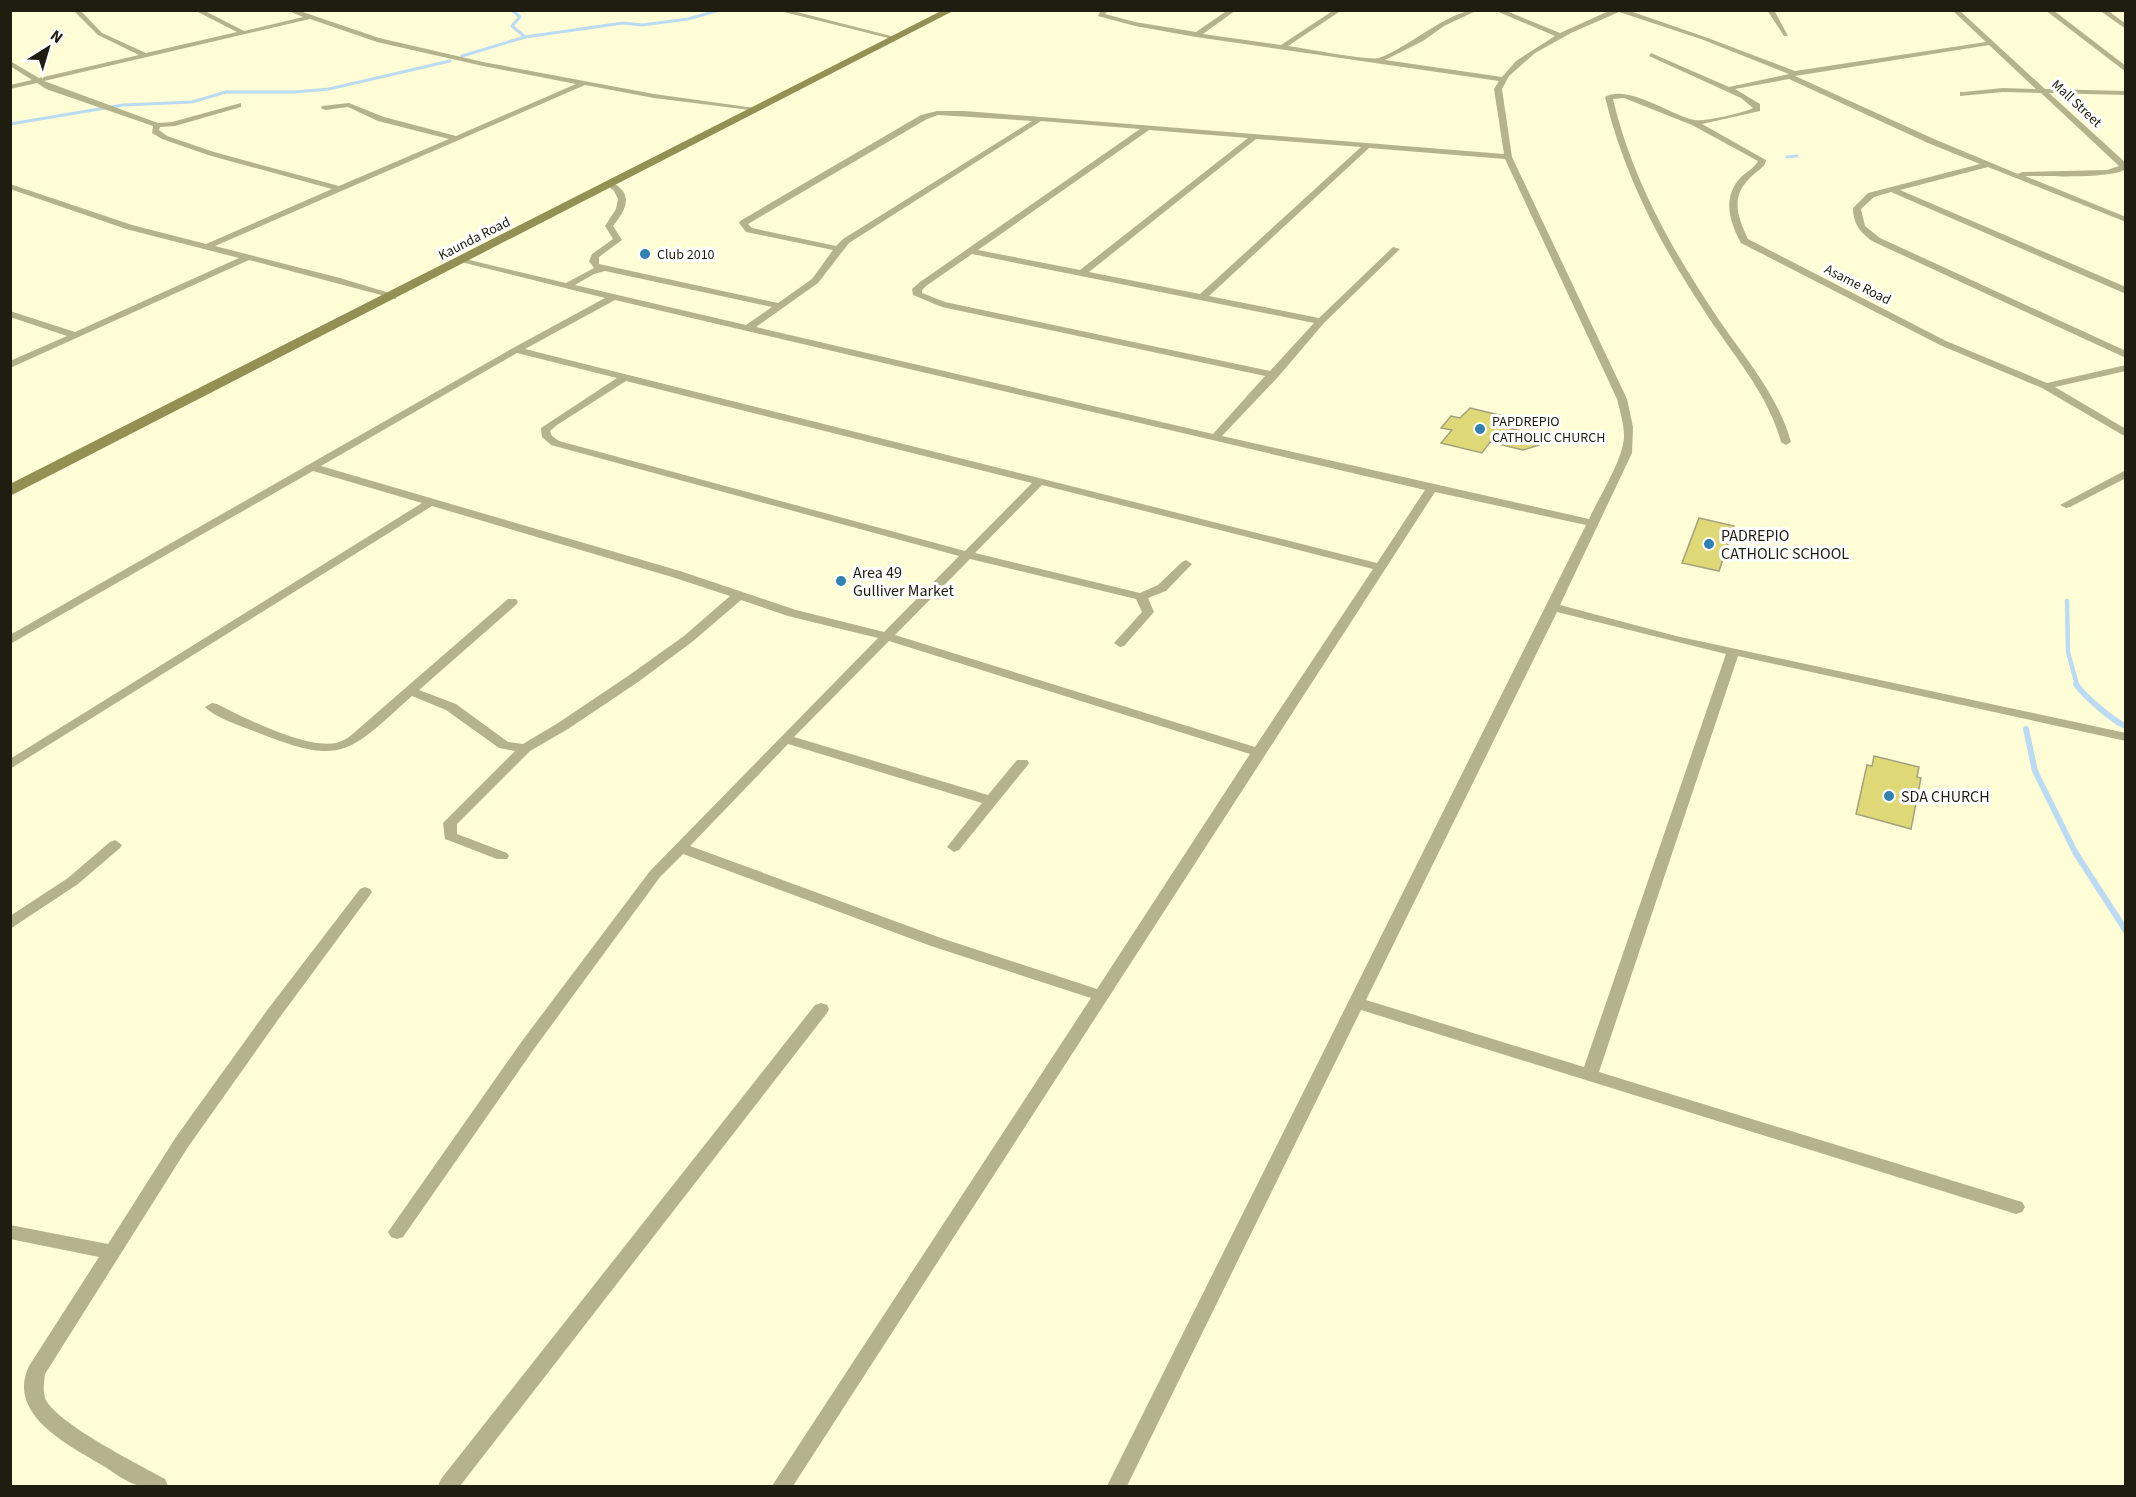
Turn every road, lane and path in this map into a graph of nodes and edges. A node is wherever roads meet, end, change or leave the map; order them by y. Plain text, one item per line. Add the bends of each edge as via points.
1 (76, 10) edge
2 (197, 10) edge
3 (289, 10) edge
4 (609, 10) edge
5 (624, 10) edge
6 (779, 10) edge
7 (951, 10) edge
8 (1106, 10) edge
9 (1233, 10) edge
10 (1339, 10) edge
11 (1475, 10) edge
12 (1497, 10) edge
13 (1618, 10) edge
14 (1770, 10) edge
15 (1955, 10) edge
16 (2048, 10) edge
17 (2102, 10) edge
18 (2126, 16) edge
19 (2112, 17) junction
20 (308, 18) junction
21 (2126, 27) edge
22 (245, 34) junction
23 (1196, 35) junction
24 (1559, 35) junction
25 (1786, 35) dead end
26 (896, 38) junction
27 (1991, 43) junction
28 (1281, 48) junction
29 (1651, 55) dead end
30 (146, 56) junction
31 (1378, 61) junction
32 (10, 63) edge
33 (2126, 70) edge
34 (1793, 75) junction
35 (1503, 79) junction
36 (39, 81) junction
37 (587, 82) junction
38 (10, 87) edge
39 (1727, 89) junction
40 (2045, 92) junction
41 (2126, 93) edge
42 (1963, 94) dead end
43 (238, 105) dead end
44 (325, 108) dead end
45 (758, 109) junction
46 (1040, 119) junction
47 (1695, 123) junction
48 (157, 125) junction
49 (1146, 129) junction
50 (1254, 137) junction
51 (455, 138) junction
52 (1367, 146) junction
53 (1508, 158) junction
54 (1989, 164) junction
55 (2015, 174) junction
56 (610, 184) junction
57 (10, 186) edge
58 (340, 189) junction
59 (1891, 189) junction
60 (2126, 220) edge
61 (206, 248) junction
62 (838, 249) junction
63 (1396, 249) dead end
64 (972, 251) junction
65 (246, 258) junction
66 (461, 261) junction
67 (604, 268) junction
68 (1083, 273) junction
69 (569, 285) junction
70 (2126, 291) edge
71 (615, 296) junction
72 (1203, 296) junction
73 (393, 297) junction
74 (780, 306) junction
75 (10, 314) edge
76 (1321, 321) junction
77 (748, 328) junction
78 (75, 335) junction
79 (516, 350) junction
80 (2126, 355) edge
81 (10, 365) edge
82 (2126, 368) edge
83 (1274, 375) junction
84 (624, 378) junction
85 (2046, 386) junction
86 (2126, 434) edge
87 (1216, 436) junction
88 (1786, 442) dead end
89 (312, 467) junction
90 (2126, 473) edge
91 (1040, 481) junction
92 (1432, 488) junction
93 (10, 491) edge
94 (429, 503) junction
95 (2067, 505) dead end
96 (1594, 523) junction
97 (968, 555) junction
98 (1186, 564) dead end
99 (1379, 567) junction
100 (738, 596) junction
101 (1141, 597) junction
102 (512, 602) dead end
103 (1553, 607) junction
104 (886, 636) junction
105 (10, 640) edge
106 (1120, 643) dead end
107 (1733, 652) junction
108 (411, 691) junction
109 (212, 707) dead end
110 (2126, 737) edge
111 (785, 739) junction
112 (525, 748) junction
113 (1257, 752) junction
114 (1022, 763) dead end
115 (10, 765) edge
116 (992, 801) junction
117 (115, 845) dead end
118 (954, 847) dead end
119 (682, 848) junction
120 (502, 856) dead end
121 (365, 892) dead end
122 (10, 924) edge
123 (1102, 996) junction
124 (1358, 1003) junction
125 (821, 1009) dead end
126 (1590, 1075) junction
127 (2016, 1207) dead end
128 (10, 1232) edge
129 (397, 1232) dead end
130 (112, 1252) junction
131 (158, 1486) edge
132 (448, 1486) edge
133 (782, 1486) edge
134 (1117, 1486) edge

1 - 30 street via 100,34
2 - 22 street
3 - 20 street
4 - 5 street
6 - 26 street
7 - 26 main road, Kaunda Road
8 - 23 street via 1100,15 1103,18
9 - 23 street
10 - 28 street
11 - 31 street
12 - 24 street
13 - 24 street
13 - 34 street via 1703,38
14 - 25 street
15 - 27 street, Mall Street
16 - 33 street
17 - 19 street
18 - 19 street
19 - 21 street
20 - 22 street
20 - 37 street via 377,40
22 - 30 street
23 - 28 street
24 - 35 street
26 - 45 main road, Kaunda Road
27 - 34 street
27 - 40 street, Mall Street
28 - 31 street
29 - 39 street
30 - 36 street
31 - 35 street
32 - 36 street
34 - 39 street
34 - 54 street via 1819,92
35 - 53 street via 1498,100
36 - 38 street
36 - 48 street
37 - 45 street via 654,96
37 - 51 street
39 - 47 street via 1749,99 1757,110
40 - 41 street
40 - 42 street
40 - 55 street, Mall Street via 2124,168 2107,172
43 - 48 street
44 - 51 street via 349,105 381,119
45 - 56 main road, Kaunda Road
46 - 49 street
46 - 62 street
46 - 62 street via 956,113 927,116 744,222 749,230
47 - 85 street, Asame Road via 1762,160 1739,182 1732,199 1735,221 1744,241 1943,343
47 - 88 street via 1626,96 1609,98 1640,197 1772,407
48 - 58 street via 155,131 168,140
49 - 50 street
49 - 64 street
50 - 52 street
50 - 68 street
51 - 58 street
52 - 53 street
52 - 72 street
53 - 96 street via 1622,399 1628,423 1626,459
54 - 55 street
54 - 59 street
55 - 60 street
56 - 66 main road, Kaunda Road
56 - 67 street via 623,196 621,210 609,226 618,240 593,261
57 - 61 street via 108,221
58 - 61 street
59 - 70 street
59 - 80 street via 1871,195 1857,208 1858,221 1867,234
61 - 65 street
62 - 74 street via 815,281
63 - 76 street
64 - 68 street
64 - 83 street via 922,284 918,294 942,304
65 - 73 street
65 - 78 street
66 - 69 street
66 - 73 main road, Kaunda Road
67 - 69 street
67 - 74 street
68 - 72 street
69 - 71 street
71 - 77 street
71 - 79 street
72 - 76 street
73 - 93 main road, Kaunda Road
74 - 77 street
75 - 78 street
76 - 83 street
77 - 87 street
78 - 81 street
79 - 84 street
79 - 89 street
82 - 85 street
83 - 87 street
84 - 91 street
84 - 97 street via 553,423 545,430 547,437 555,443
85 - 86 street
87 - 92 street
89 - 94 street
89 - 105 street
90 - 95 street
91 - 97 street
91 - 99 street
92 - 96 street
92 - 99 street
94 - 100 street via 676,573
94 - 115 street
96 - 103 street
97 - 101 street
97 - 104 street
98 - 101 street via 1162,588
99 - 113 street
100 - 104 street
100 - 112 street via 633,679
101 - 106 street via 1148,612
102 - 108 street
103 - 107 street
103 - 124 street
104 - 111 street
104 - 113 street
107 - 110 street
107 - 126 street
108 - 109 street via 350,742 338,747 325,748 257,729
108 - 112 street via 451,707 504,745
111 - 116 street
111 - 119 street
112 - 120 street via 450,823 450,836
113 - 123 street
114 - 116 street
116 - 118 street
117 - 122 street via 73,881
119 - 123 street via 936,942
119 - 129 street via 655,874 528,1045
121 - 130 street via 182,1142
123 - 133 street
124 - 126 street
124 - 134 street
125 - 132 street
126 - 127 street
128 - 130 street
130 - 131 street via 48,1350 32,1389 40,1408 66,1430

